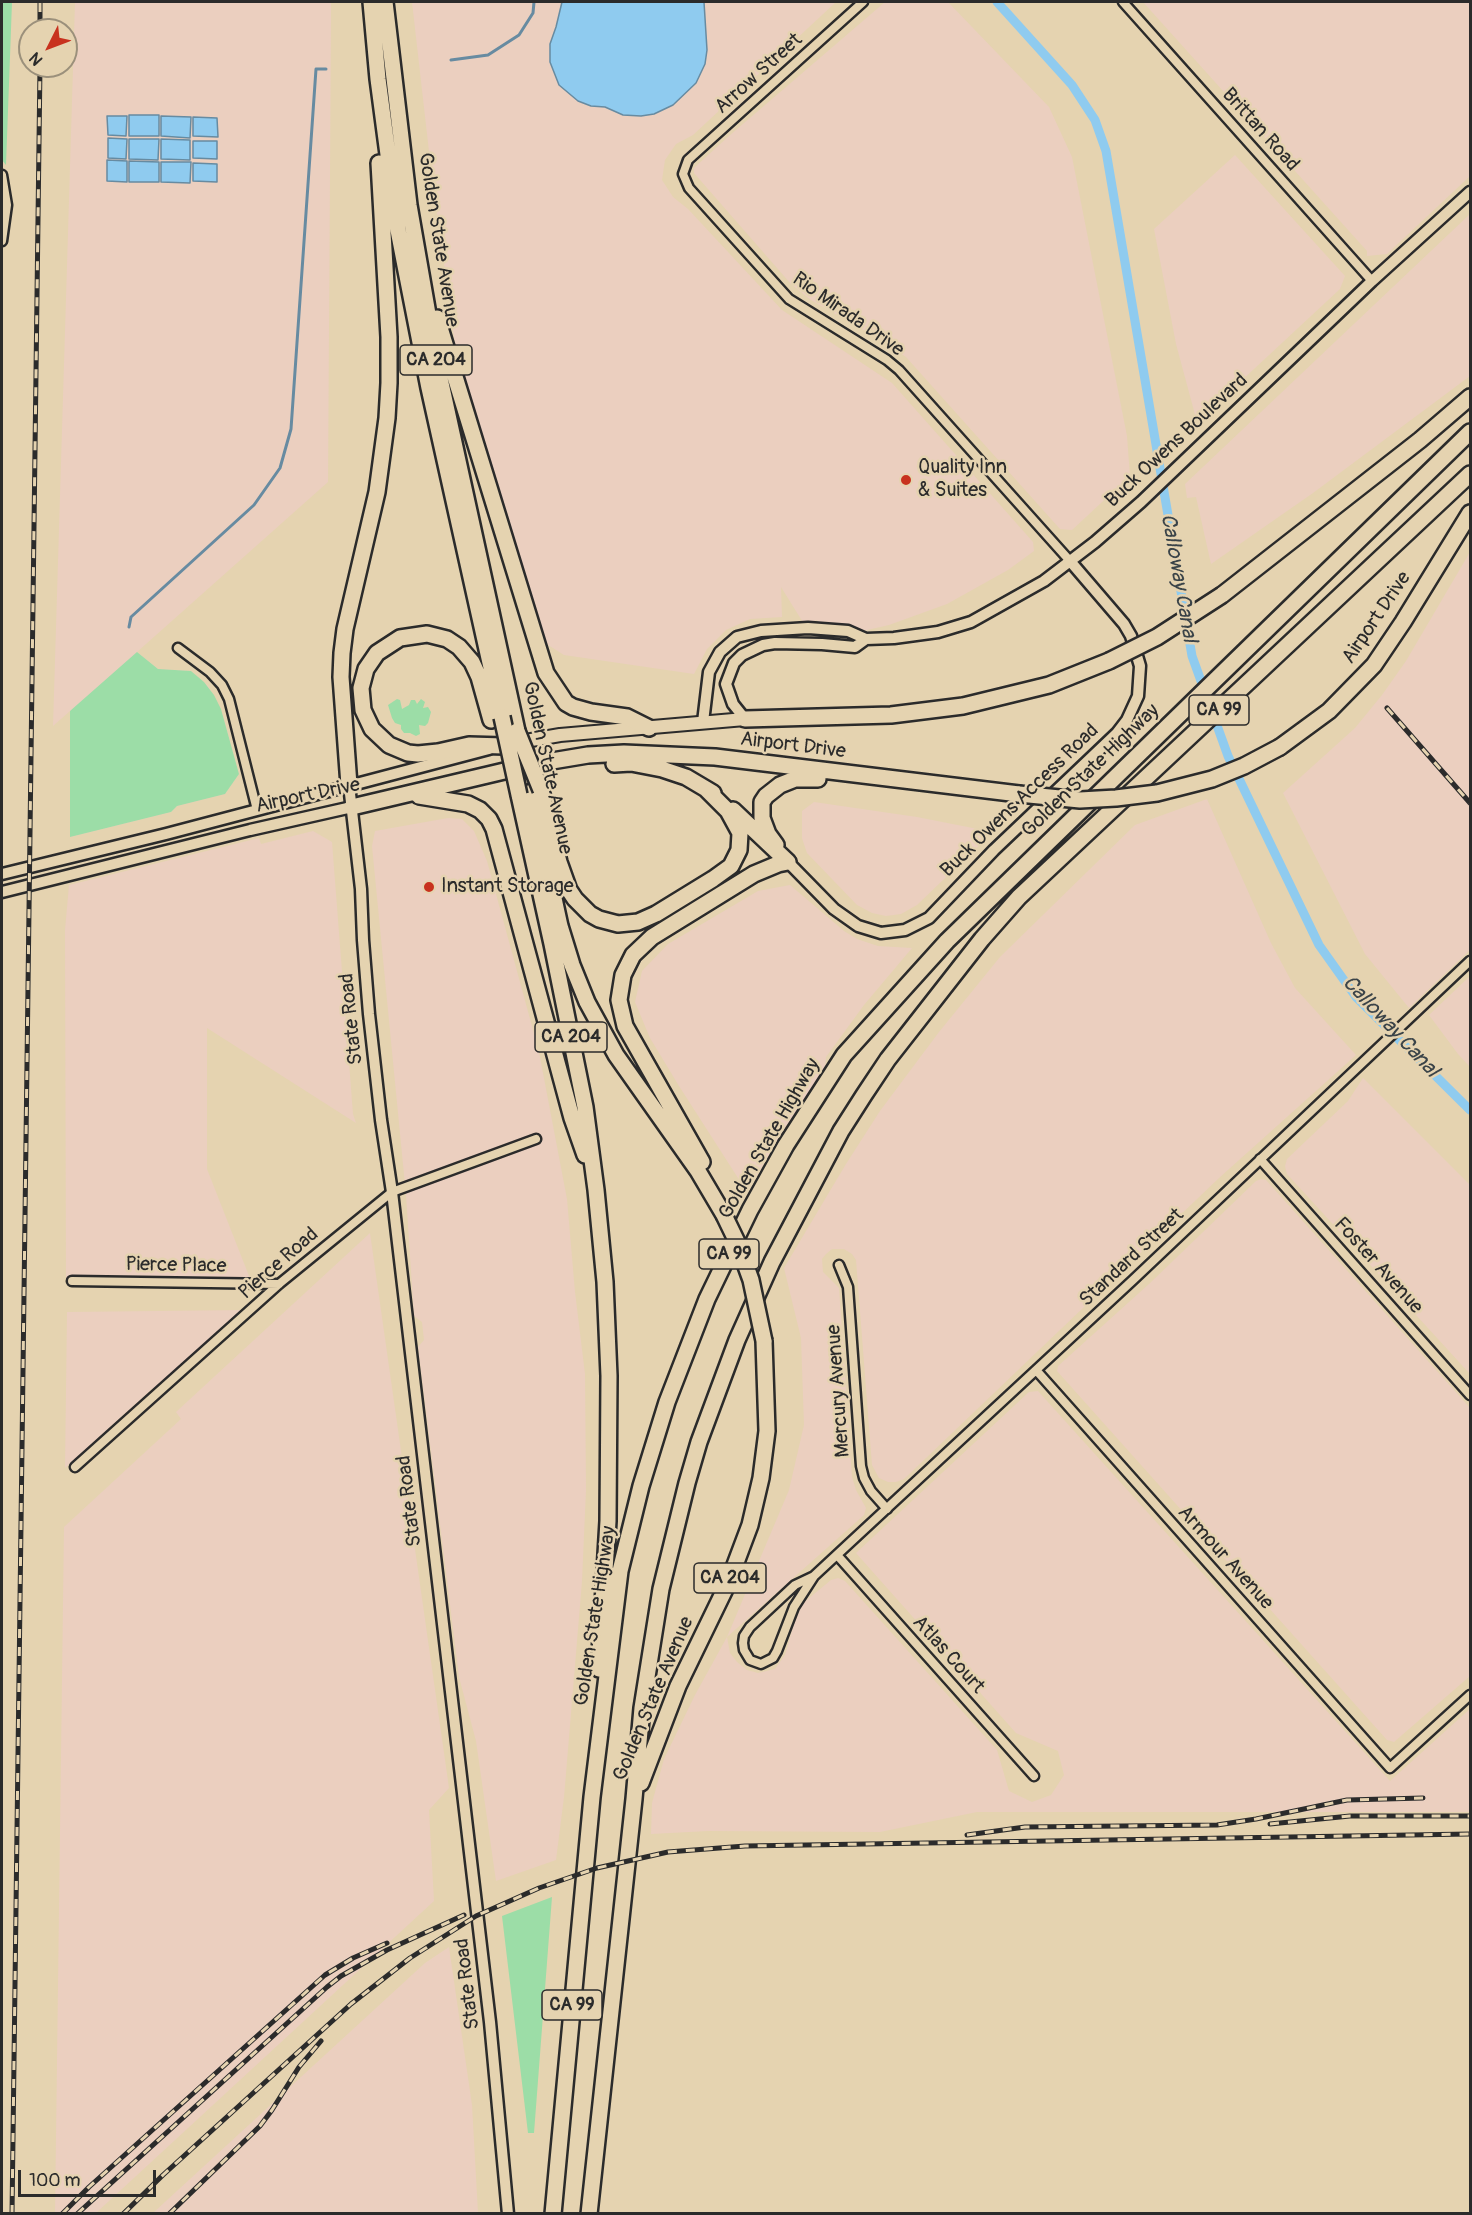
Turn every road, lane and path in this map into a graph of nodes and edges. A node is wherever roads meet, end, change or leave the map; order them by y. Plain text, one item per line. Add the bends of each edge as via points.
1 (371, 2) edge
2 (385, 2) edge
3 (863, 2) edge
4 (1123, 2) edge
5 (378, 79) junction
6 (683, 174) joint
7 (2, 175) edge
8 (1470, 192) edge
9 (2, 241) edge
10 (416, 247) junction
11 (1372, 281) junction
12 (1470, 397) edge
13 (1470, 432) edge
14 (1470, 474) edge
15 (1470, 513) edge
16 (1070, 561) junction
17 (866, 639) junction
18 (178, 648) dead end
19 (502, 717) junction
20 (745, 719) junction
21 (703, 722) junction
22 (649, 728) junction
23 (504, 746) junction
24 (572, 758) junction
25 (901, 780) junction
26 (349, 785) junction
27 (706, 789) junction
28 (527, 791) junction
29 (410, 795) junction
30 (352, 807) junction
31 (257, 810) junction
32 (788, 862) junction
33 (2, 874) edge
34 (2, 892) edge
35 (1470, 961) edge
36 (536, 1139) dead end
37 (1260, 1160) junction
38 (597, 1190) junction
39 (392, 1192) junction
40 (725, 1214) junction
41 (839, 1266) dead end
42 (72, 1281) dead end
43 (279, 1284) junction
44 (1036, 1370) junction
45 (1470, 1395) edge
46 (75, 1467) dead end
47 (887, 1509) junction
48 (837, 1555) junction
49 (814, 1576) junction
50 (1470, 1695) edge
51 (1034, 1776) dead end
52 (591, 1797) junction
53 (634, 1799) junction
54 (508, 2214) edge
55 (553, 2214) edge
56 (589, 2214) edge

1 - 5 highway, Golden State Avenue / CA 204
2 - 10 highway, Golden State Avenue / CA 204
3 - 6 street, Arrow Street via 688,160
4 - 11 street, Brittan Road
5 - 19 highway, Golden State Avenue / CA 204 via 412,302
5 - 26 highway via 389,383 377,492 342,653
6 - 16 street, Rio Mirada Drive via 689,188 789,299 899,370
7 - 9 street via 7,206
8 - 11 main road, Buck Owens Boulevard
10 - 19 highway, Golden State Avenue / CA 204
10 - 22 highway via 546,673 573,707 627,717
11 - 16 main road, Buck Owens Boulevard via 1141,502
12 - 20 highway, Airport Drive, bridge via 1222,595 1157,637 1109,661 1049,685 963,706 891,715
13 - 52 highway, Golden State Highway / CA 99 via 947,941 844,1055 786,1145 707,1299 682,1360 641,1486 620,1571
14 - 53 highway, CA 99, bridge via 1019,897 888,1059 841,1131 772,1262 721,1380 697,1450 673,1536 650,1653
15 - 25 highway, Airport Drive, bridge via 1374,665 1329,711 1280,747 1244,766 1157,793 1098,800 1058,799
16 - 17 main road, Buck Owens Boulevard via 971,622 914,636
16 - 32 main road, Buck Owens Access Road via 1124,624 1140,666 1133,708 1117,733 928,918 906,930 881,933 858,926 834,909
17 - 20 main road, Buck Owens Boulevard via 855,647 775,643 742,656 734,663 726,684 733,704
17 - 21 main road, Buck Owens Boulevard via 848,631 808,628 761,631 738,638 720,651 708,672
18 - 31 street via 210,672 230,699
19 - 23 highway via 472,662 447,639 427,634 400,638 377,654 366,669 361,688 363,710 372,729 389,745 418,754 470,745
19 - 28 highway, Golden State Avenue / CA 204, bridge
19 - 28 highway, Golden State Avenue / CA 204, bridge via 517,731
20 - 21 main road, Airport Drive
21 - 22 main road, Airport Drive
22 - 23 main road, Airport Drive via 543,737
23 - 26 main road, Airport Drive
24 - 25 highway, Airport Drive via 624,753 714,757
24 - 27 highway via 662,769
24 - 29 highway, Airport Drive
25 - 32 highway via 803,778 772,790 762,802 762,818
26 - 30 main road, State Road
26 - 31 main road, Airport Drive
27 - 28 highway via 728,811 740,833 739,850 732,866 656,914 638,922 618,924 590,914 575,899
27 - 32 highway
28 - 38 highway, Golden State Avenue / CA 204
28 - 40 highway, Golden State Avenue / CA 204 via 560,926 586,1002 616,1055
29 - 30 highway, Airport Drive
29 - 38 highway via 468,804 480,810 494,829 572,1118
30 - 34 main road, Airport Drive
30 - 39 main road, State Road via 369,1014
31 - 33 main road, Airport Drive
32 - 40 highway via 754,874 645,942 627,966 620,985 619,1008 624,1026 710,1175
35 - 37 street, Standard Street
36 - 39 street, Pierce Road
37 - 44 street, Standard Street
37 - 45 street, Foster Avenue
38 - 52 highway, Golden State Avenue / CA 204 via 610,1414 608,1521
39 - 43 street, Pierce Road
39 - 54 main road, State Road via 493,2046
40 - 53 highway, Golden State Avenue / CA 204, bridge via 756,1299 764,1341 766,1431 760,1478 750,1525 729,1581 678,1686
41 - 47 street, Mercury Avenue via 848,1287 861,1466 871,1491
42 - 43 street, Pierce Place
43 - 46 street, Pierce Road
44 - 47 street, Standard Street
44 - 50 street, Armour Avenue via 1390,1768
47 - 48 street, Standard Street
48 - 49 street, Standard Street
48 - 51 street, Atlas Court
49 - 49 street, Standard Street via 795,1586 750,1627 743,1643 750,1660 761,1664 773,1658 794,1607
52 - 55 highway, Golden State Highway / CA 99
53 - 56 highway, CA 99

